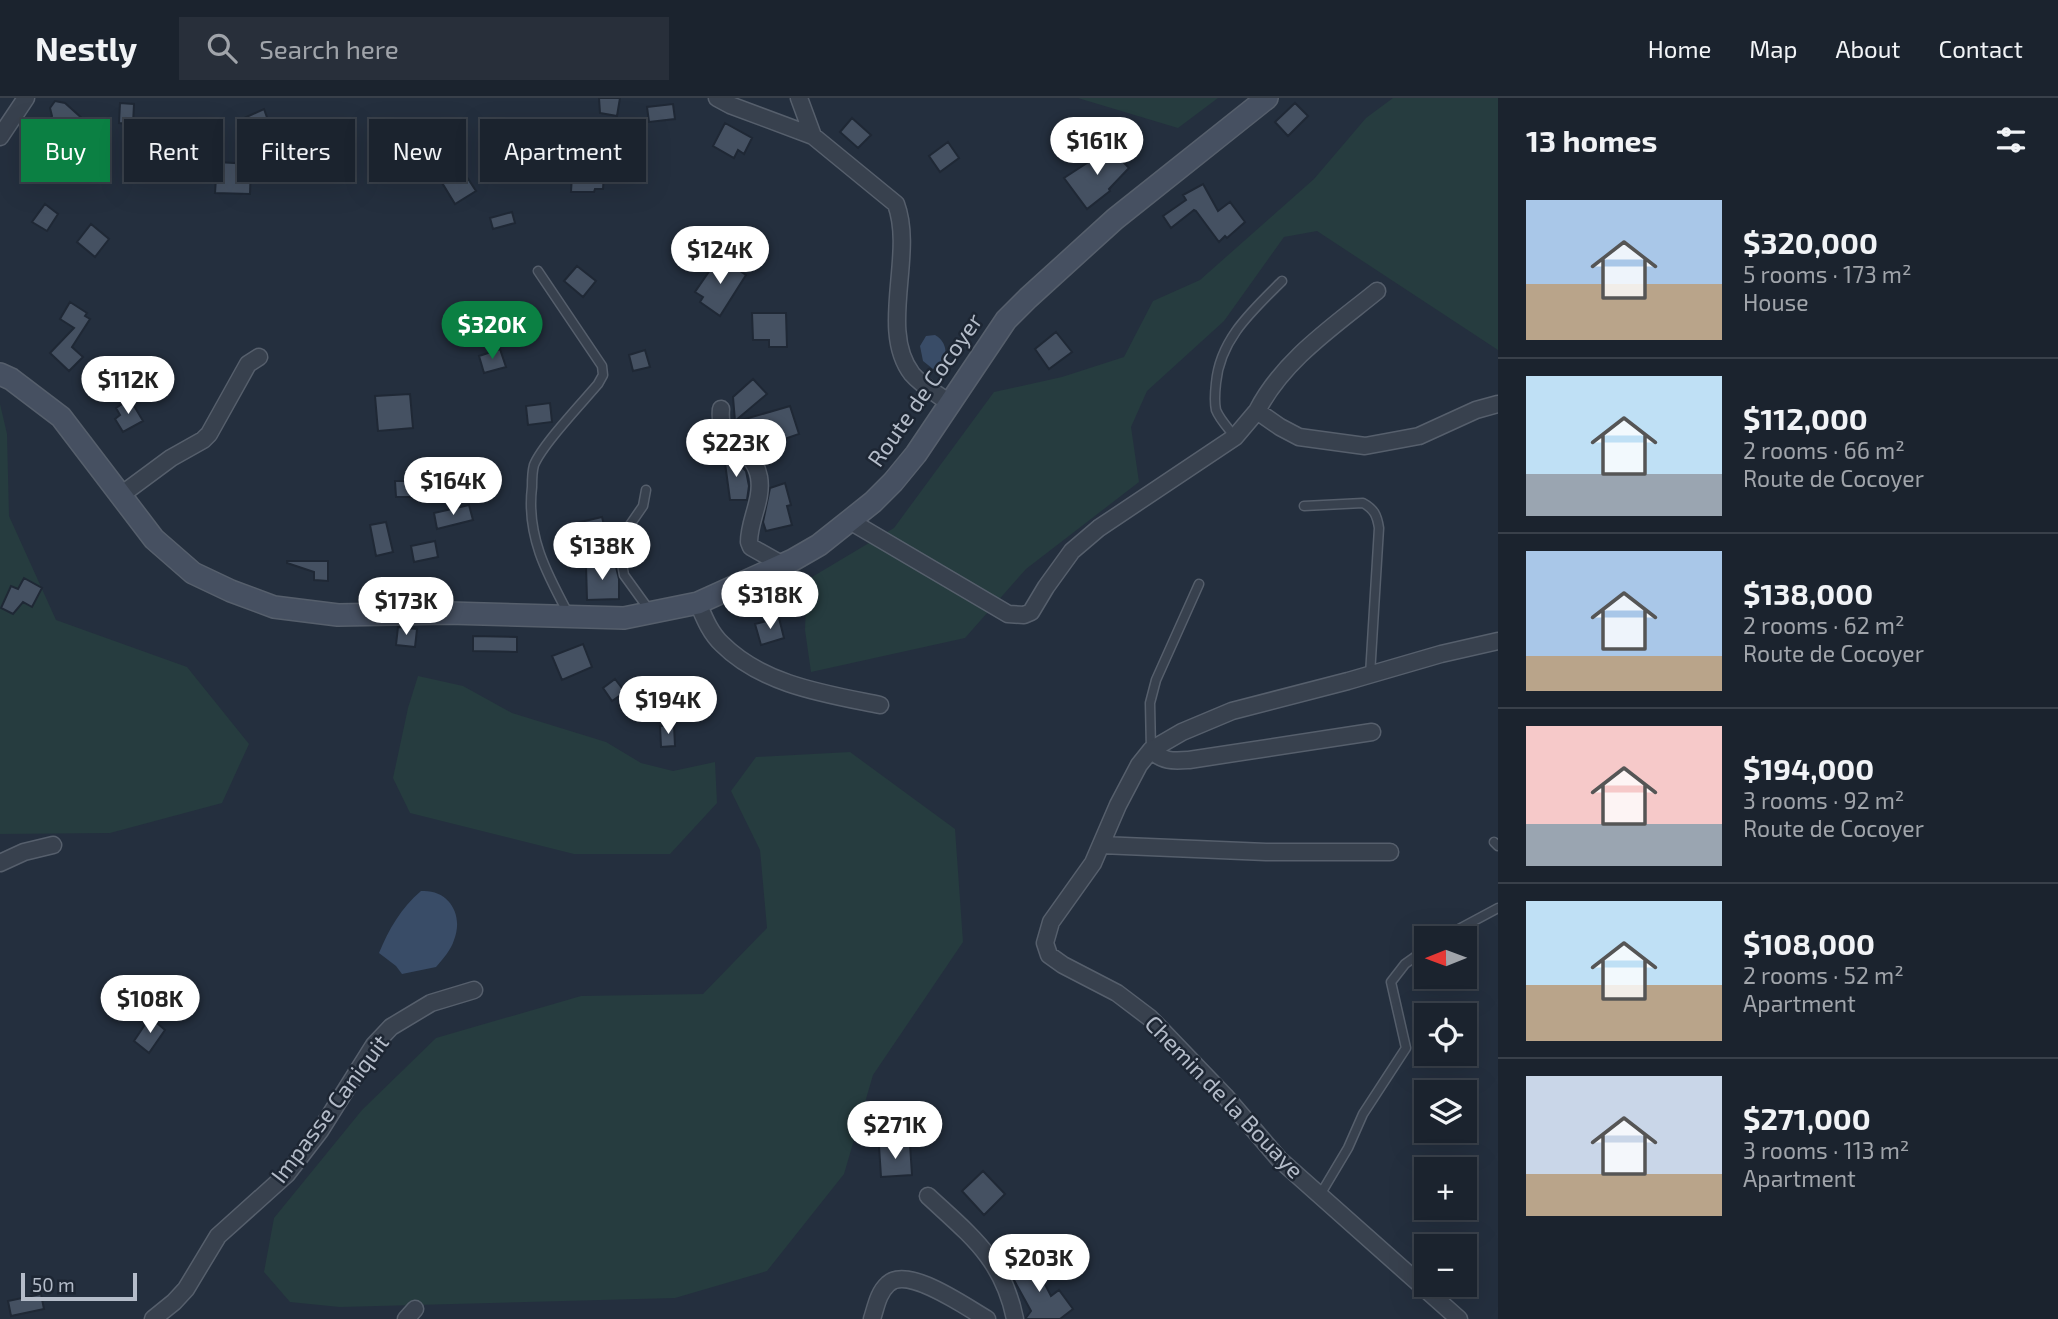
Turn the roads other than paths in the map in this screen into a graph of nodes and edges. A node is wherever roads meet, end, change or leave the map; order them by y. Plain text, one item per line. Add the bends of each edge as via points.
1 (26, 98) edge
2 (717, 98) edge
3 (799, 98) edge
4 (1267, 98) edge
5 (813, 136) junction
6 (0, 137) edge
7 (538, 271) dead end
8 (1282, 281) dead end
9 (1377, 291) dead end
10 (259, 357) dead end
11 (0, 374) edge
12 (951, 404) junction
13 (1498, 404) edge
14 (721, 409) dead end
15 (1257, 411) junction
16 (1235, 437) junction
17 (646, 490) dead end
18 (121, 495) junction
19 (1304, 506) dead end
20 (850, 521) junction
21 (782, 565) junction
22 (1199, 584) dead end
23 (698, 603) junction
24 (650, 611) junction
25 (570, 618) junction
26 (1498, 641) edge
27 (1370, 675) junction
28 (880, 705) dead end
29 (1372, 732) dead end
30 (1151, 750) junction
31 (53, 845) dead end
32 (1101, 845) junction
33 (1390, 852) dead end
34 (0, 863) edge
35 (1498, 908) edge
36 (1464, 926) edge
37 (1414, 958) edge
38 (474, 990) dead end
39 (1320, 1195) junction
40 (928, 1196) dead end
41 (153, 1319) edge
42 (872, 1319) edge
43 (987, 1319) edge
44 (1015, 1319) edge
45 (1460, 1319) edge

1 - 6 street
2 - 5 street
3 - 5 street
4 - 12 main road, Route de Cocoyer via 1057,269 1006,320
5 - 12 street via 896,204 902,236 897,322 901,347 914,376
7 - 25 lane via 602,366 603,375 534,466 530,497 533,531 542,566
8 - 16 lane via 1249,314 1226,344 1217,365 1217,412
9 - 15 street via 1318,338 1279,377
10 - 18 street via 248,364 203,440
11 - 18 main road, Route de Cocoyer via 61,417
12 - 20 main road, Route de Cocoyer via 893,482
13 - 15 street via 1419,436 1365,446 1299,437
14 - 21 street via 726,437 754,461 759,479 749,542
15 - 16 street
16 - 20 street via 1099,528 1072,551 1031,612 1024,615 1008,614
17 - 24 lane via 643,506 623,535 621,558 624,575
18 - 25 main road, Route de Cocoyer via 154,540 193,573 274,607 338,615
19 - 27 lane via 1363,503 1377,515
20 - 21 main road, Route de Cocoyer
21 - 23 main road, Route de Cocoyer
22 - 30 lane via 1156,680 1150,703
23 - 24 main road, Route de Cocoyer
23 - 28 street via 721,644 747,663 808,691
24 - 25 main road, Route de Cocoyer via 624,618
26 - 27 street, Chemin de la Bouaye
27 - 30 street, Chemin de la Bouaye via 1232,711
29 - 30 street via 1189,760 1167,761
30 - 32 street, Chemin de la Bouaye via 1139,765
31 - 34 street
32 - 33 street
32 - 39 street, Chemin de la Bouaye via 1051,922 1045,943 1049,955 1117,993 1150,1018 1279,1159
35 - 36 lane
37 - 39 lane via 1391,982 1406,1048 1363,1114
38 - 41 street, Impasse Caniquit via 431,1003 391,1027 287,1174 218,1236 186,1289
39 - 45 street, Chemin de la Bouaye
40 - 44 street via 982,1246 1009,1293
42 - 43 street via 889,1282 901,1278 917,1280

